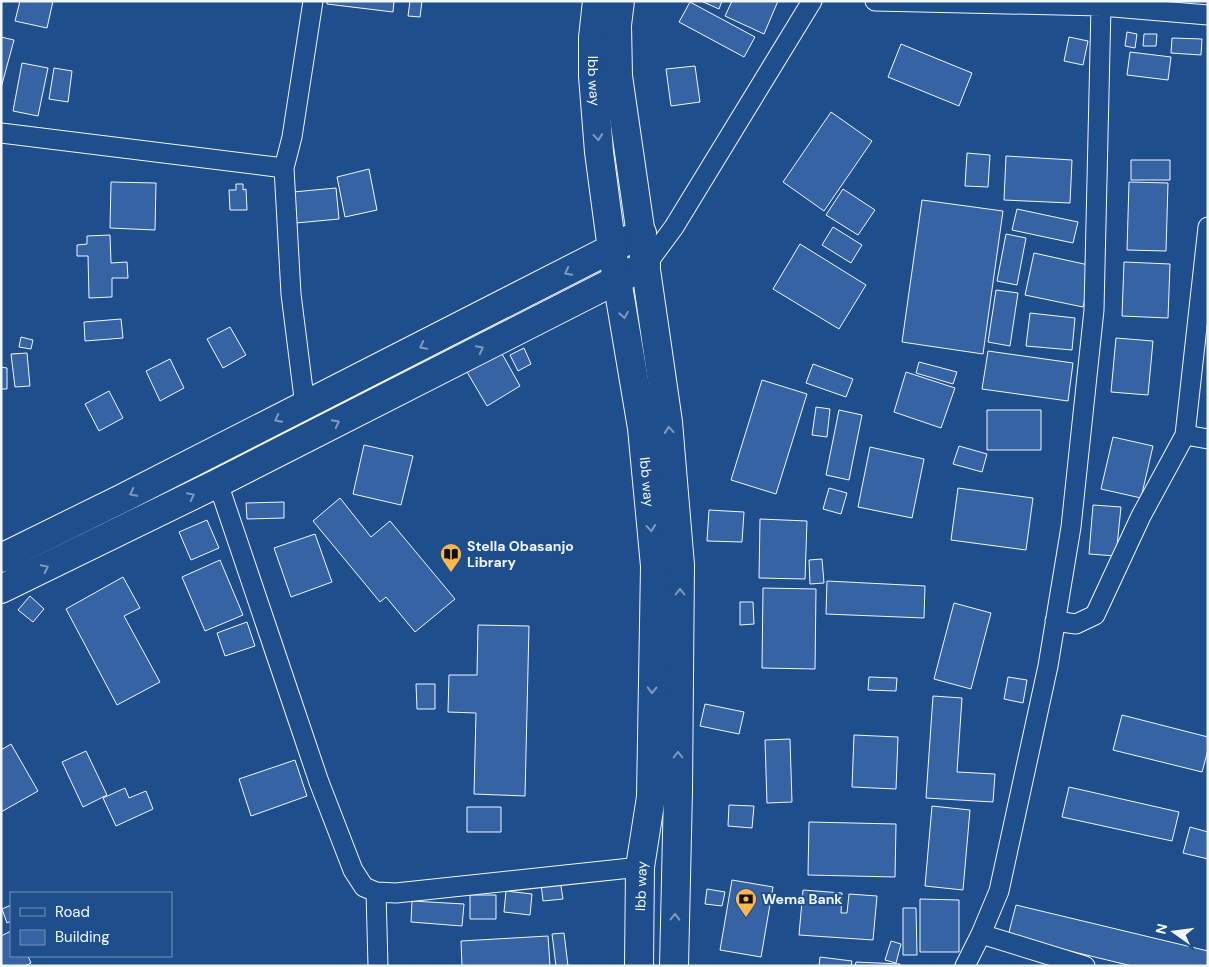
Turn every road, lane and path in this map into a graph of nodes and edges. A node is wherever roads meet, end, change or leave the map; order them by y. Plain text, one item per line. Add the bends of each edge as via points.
1 (313, 1) edge
2 (597, 1) edge
3 (620, 1) edge
4 (812, 1) edge
5 (875, 1) edge
6 (1101, 6) junction
7 (1208, 15) edge
8 (1, 133) edge
9 (284, 168) junction
10 (674, 227) junction
11 (1208, 227) edge
12 (642, 234) junction
13 (612, 250) junction
14 (646, 265) junction
15 (618, 278) junction
16 (305, 406) junction
17 (1185, 435) junction
18 (1208, 439) edge
19 (218, 483) junction
20 (1, 558) edge
21 (1, 590) edge
22 (1055, 621) junction
23 (640, 867) junction
24 (376, 892) junction
25 (981, 934) junction
26 (378, 966) edge
27 (639, 966) edge
28 (674, 966) edge
29 (965, 966) edge
30 (1084, 966) edge

1 - 9 street via 292,137
2 -> 13 main road, Ibb way via 593,76
3 - 12 main road via 618,76
4 - 10 street
5 - 6 street
6 - 7 street
6 - 22 street via 1094,310 1071,526
8 - 9 street
9 - 16 street via 290,294
10 - 12 street
10 - 14 street
11 - 17 street
12 - 13 main road
12 - 14 main road
13 - 15 main road, Ibb way
13 -> 16 main road
14 - 15 main road
28 -> 14 main road via 680,565 668,422
19 -> 15 main road
15 -> 23 main road, Ibb way via 642,428 654,566 650,797
16 -> 20 main road
17 - 18 street
17 - 22 street via 1141,516 1095,615 1076,624
21 -> 19 main road
19 - 24 street via 318,782 353,870 364,887
22 - 25 street via 999,891
23 - 24 street via 396,894
23 - 27 main road, Ibb way
24 - 26 street
25 - 29 street
25 - 30 street

